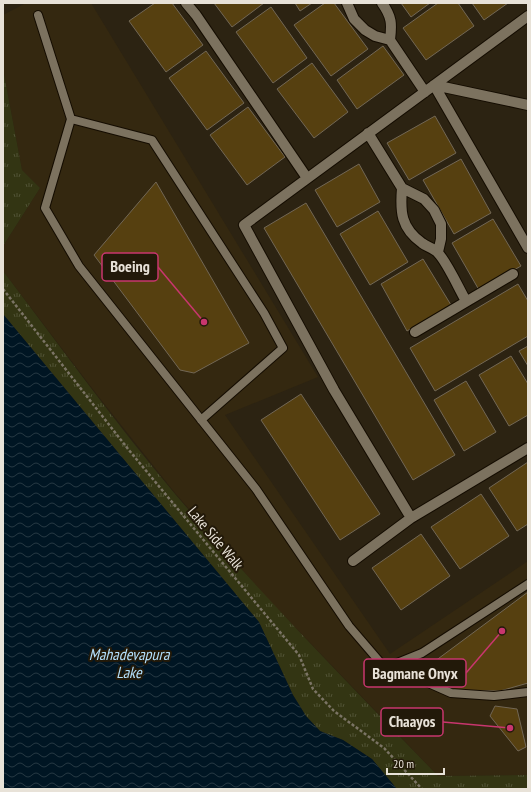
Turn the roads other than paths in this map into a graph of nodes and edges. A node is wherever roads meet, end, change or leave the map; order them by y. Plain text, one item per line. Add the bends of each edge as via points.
1 (186, 3) edge
2 (347, 3) edge
3 (382, 3) edge
4 (38, 15) dead end
5 (528, 16) edge
6 (390, 40) junction
7 (434, 85) junction
8 (425, 92) junction
9 (528, 105) edge
10 (71, 119) junction
11 (368, 133) junction
12 (308, 178) junction
13 (402, 188) junction
14 (528, 248) edge
15 (438, 252) junction
16 (513, 274) dead end
17 (466, 301) junction
18 (415, 332) dead end
19 (201, 420) junction
20 (528, 448) edge
21 (411, 518) junction
22 (353, 560) dead end
23 (528, 584) edge
24 (390, 666) junction
25 (528, 692) edge

1 - 12 street
2 - 6 street via 354,19 365,30
3 - 6 street via 390,14
4 - 10 lane
5 - 7 street
6 - 8 street
7 - 8 street
7 - 9 street
7 - 14 street
8 - 11 street
10 - 19 lane via 45,208 79,266
10 - 19 lane via 152,140 264,313 283,348
11 - 12 street
11 - 13 street
12 - 21 street via 244,225 334,390
13 - 15 street via 400,207 410,233
13 - 15 street via 424,199 434,210 441,224
15 - 17 street
16 - 17 street
17 - 18 street
19 - 24 lane via 256,488 349,626 385,668
20 - 21 street
21 - 22 street
23 - 24 lane via 422,653
24 - 25 lane via 451,693 494,696

